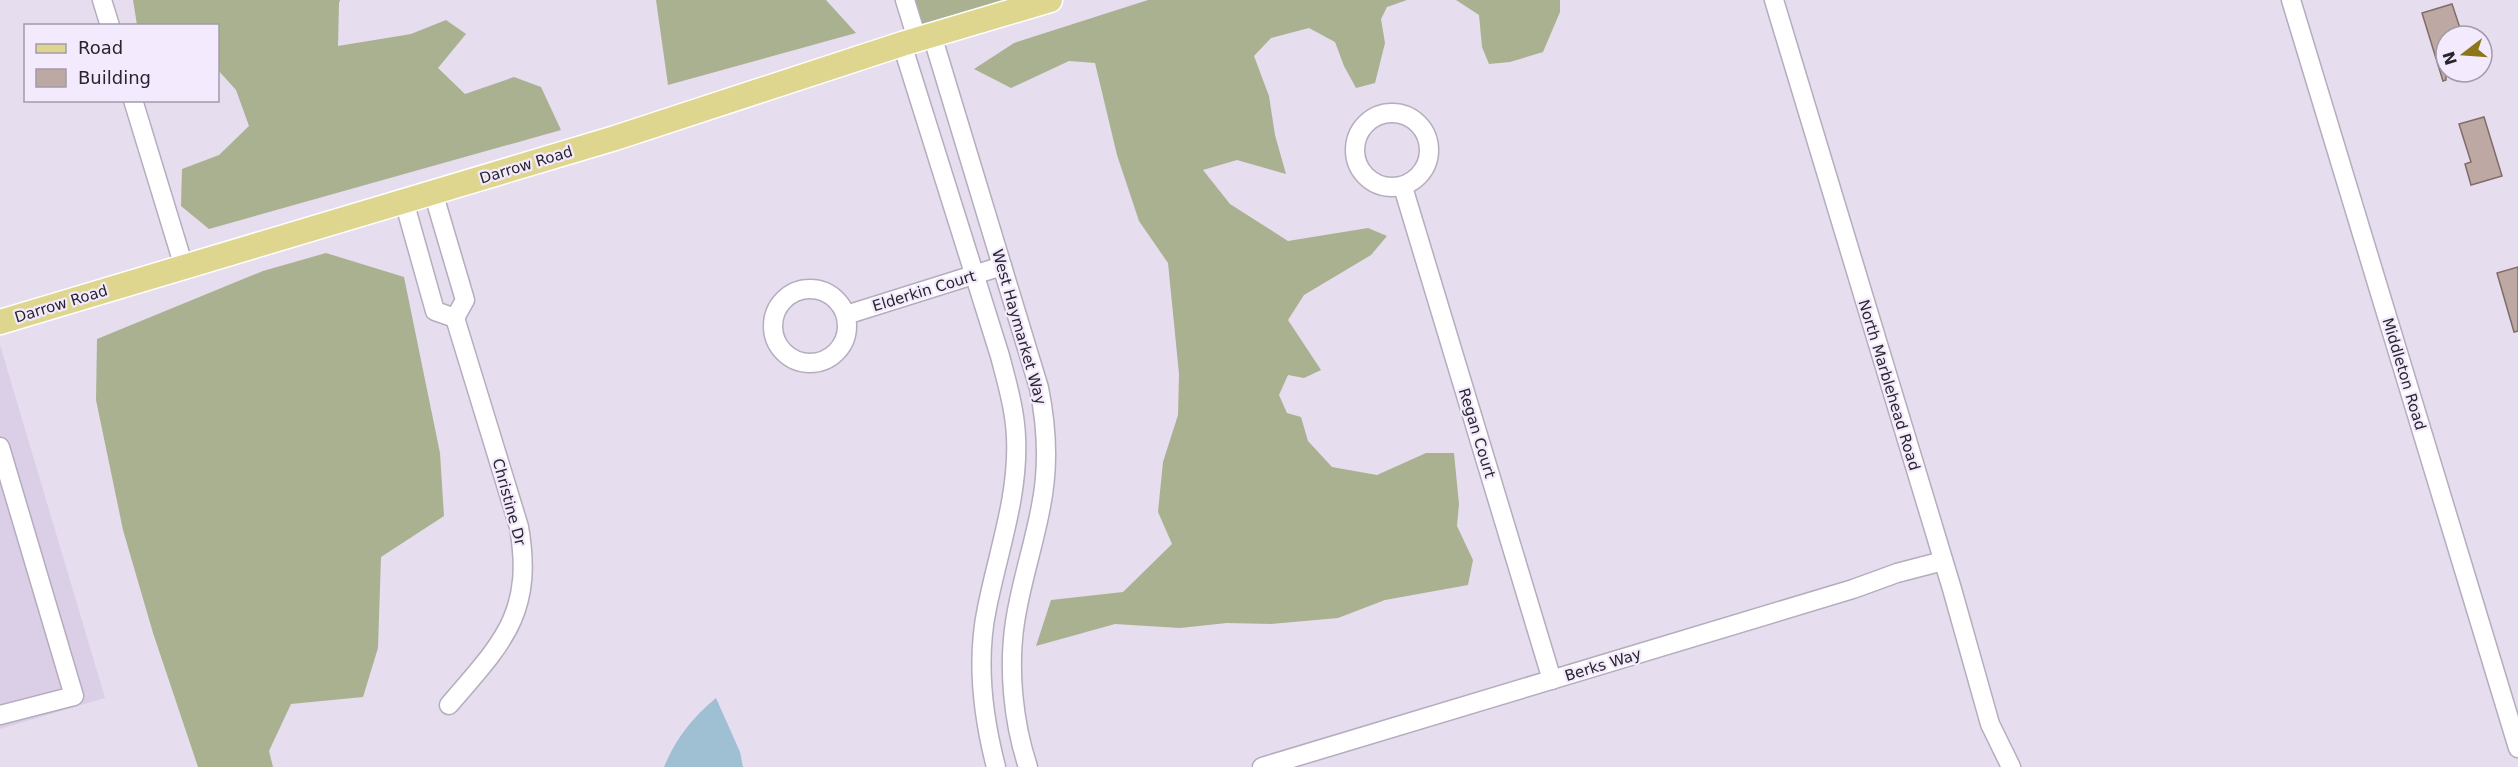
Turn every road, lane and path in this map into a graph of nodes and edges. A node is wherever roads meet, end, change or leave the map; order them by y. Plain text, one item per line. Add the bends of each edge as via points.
1 (102, 0) edge
2 (905, 0) edge
3 (1050, 0) edge
4 (1774, 0) edge
5 (2291, 0) edge
6 (110, 24) edge
7 (917, 39) junction
8 (134, 102) edge
9 (1403, 187) junction
10 (433, 192) junction
11 (404, 201) junction
12 (1002, 266) junction
13 (184, 267) junction
14 (975, 275) junction
15 (846, 315) junction
16 (455, 318) junction
17 (0, 322) edge
18 (0, 447) edge
19 (8, 507) edge
20 (1943, 561) junction
21 (1552, 680) junction
22 (449, 705) dead end
23 (0, 715) edge
24 (2518, 748) edge
25 (996, 767) edge
26 (1028, 767) edge
27 (1262, 767) edge
28 (2011, 767) edge

1 - 6 street
2 - 7 street
3 - 7 main road, Darrow Road
4 - 20 street, North Marblehead Road
5 - 24 street, Middleton Road
7 - 10 main road, Darrow Road via 615,138
7 - 12 street, West Haymarket Way
7 - 14 street, West Haymarket Way
8 - 13 street
9 - 9 street via 1383,188 1366,178 1355,162 1354,142 1364,124 1380,114 1400,113 1418,122 1428,139 1429,159 1420,176
9 - 21 street, Regan Court
10 - 11 main road, Darrow Road
10 - 16 street via 465,300
11 - 13 main road, Darrow Road
11 - 16 street via 435,311
12 - 14 street, Elderkin Court
12 - 26 street, West Haymarket Way via 1039,388 1047,434 1044,486 1021,588 1013,654 1017,723
13 - 17 main road, Darrow Road
14 - 15 street, Elderkin Court
14 - 25 street, West Haymarket Way via 1010,398 1016,436 1013,491 986,611 984,643 986,719
15 - 15 street via 847,334 838,351 821,362 802,362 785,353 774,337 774,317 783,300 800,290 819,289 836,298
16 - 22 street, Christine Dr via 519,527 524,558 514,619 499,647
18 - 19 street
19 - 23 street via 74,696
20 - 21 street, Berks Way
20 - 28 street, North Marblehead Road via 1990,724
21 - 27 street, Berks Way

